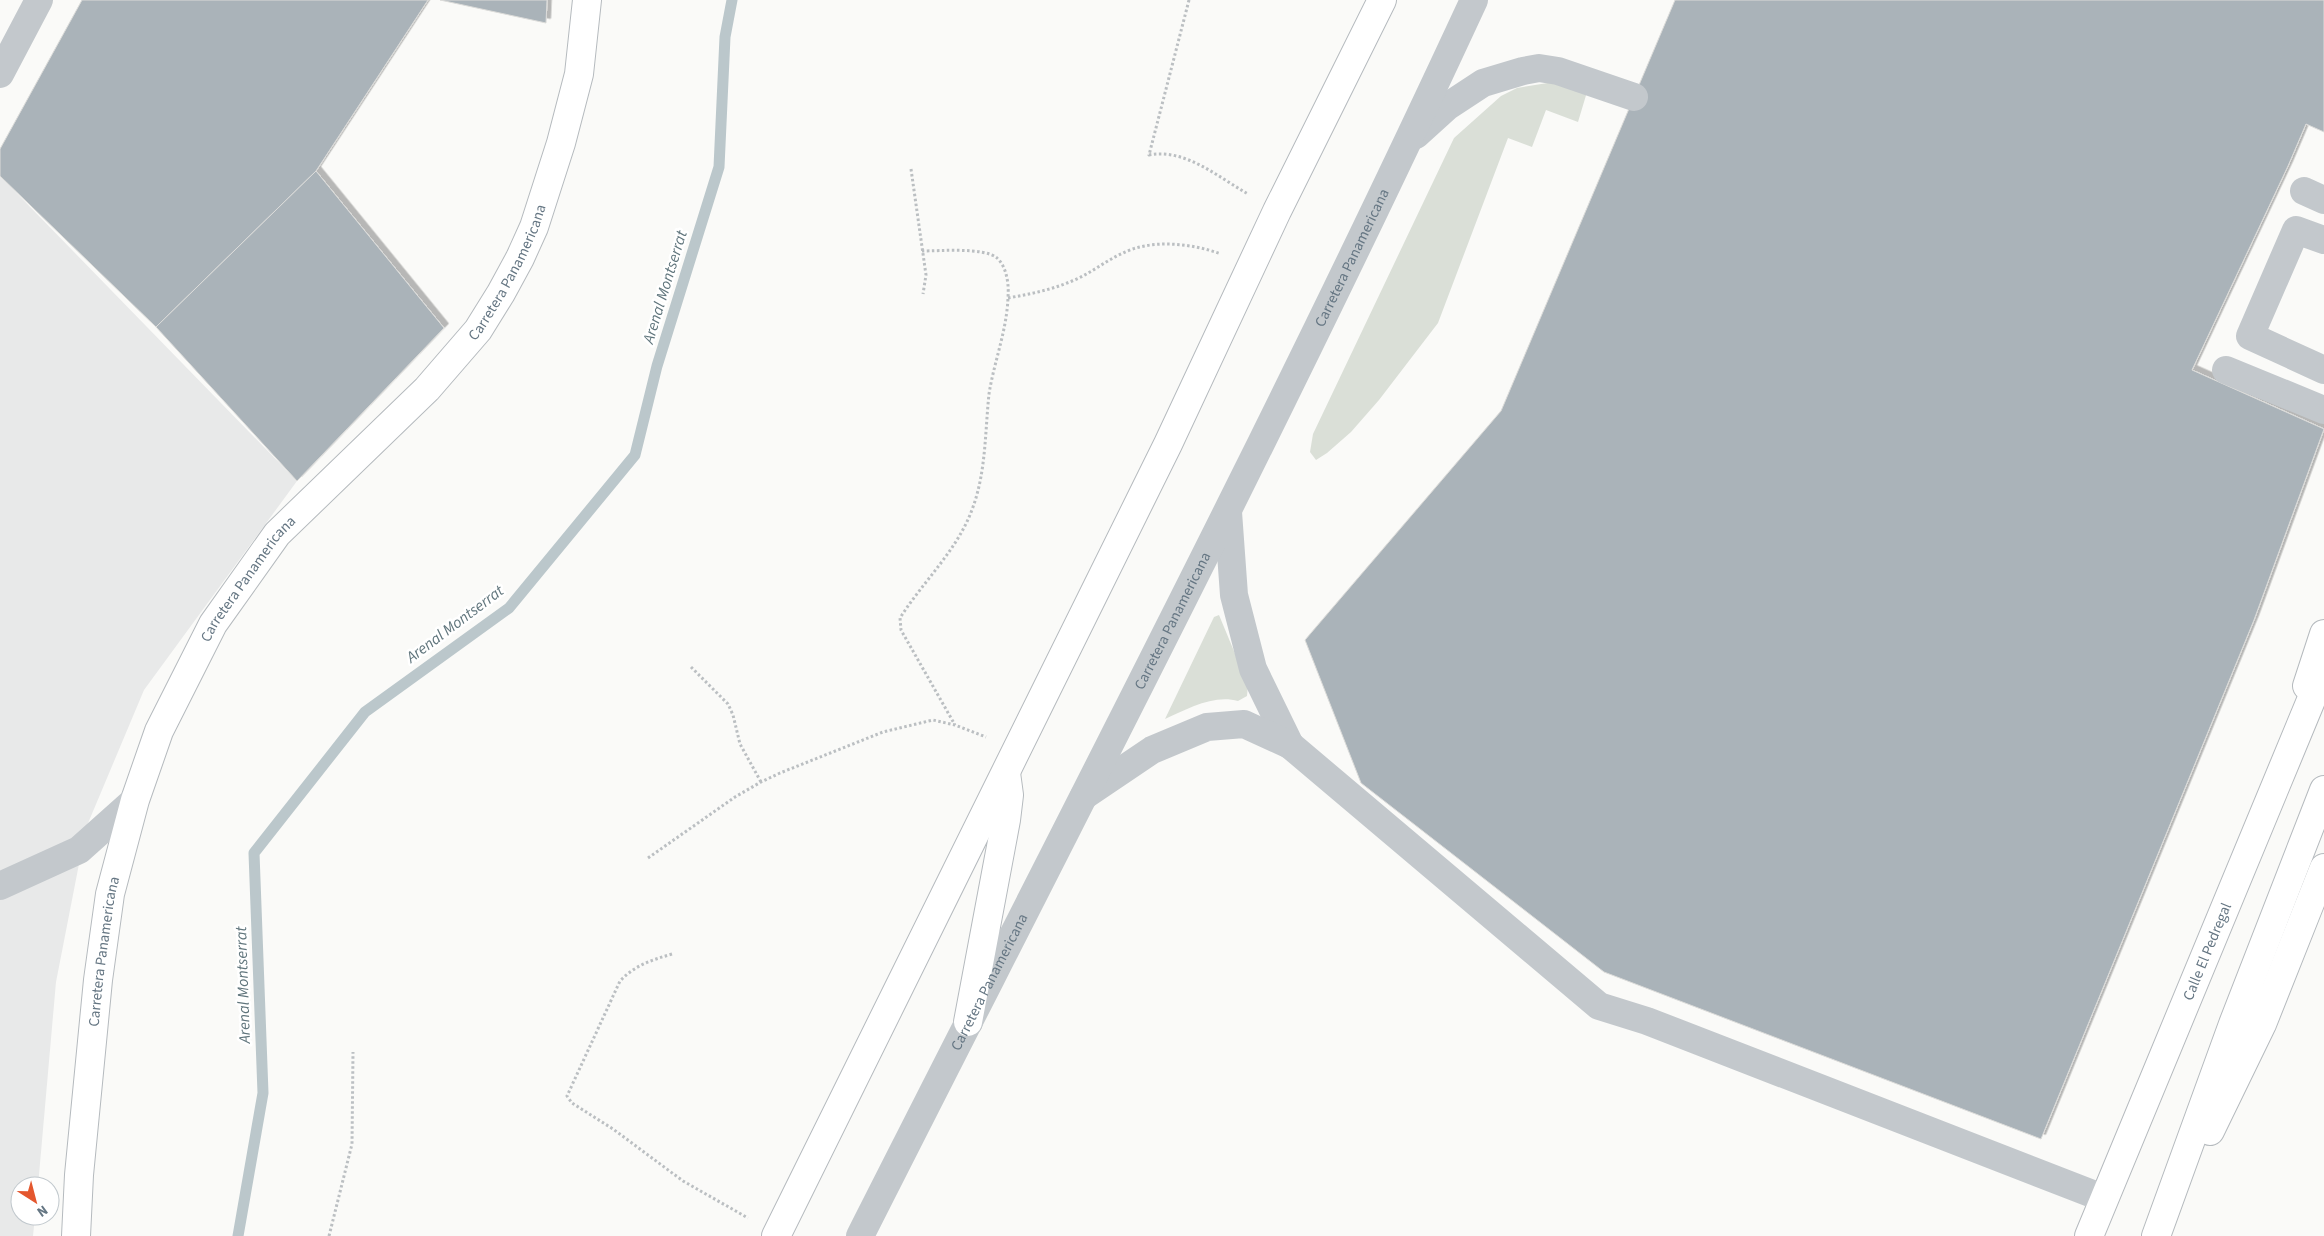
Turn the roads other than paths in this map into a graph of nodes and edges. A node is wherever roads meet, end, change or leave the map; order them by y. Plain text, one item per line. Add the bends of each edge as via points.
1 (40, 0) edge
2 (587, 0) edge
3 (594, 0) edge
4 (1378, 0) edge
5 (1382, 0) edge
6 (1474, 0) edge
7 (1367, 27) junction
8 (0, 74) edge
9 (579, 74) junction
10 (1634, 97) dead end
11 (1408, 143) junction
12 (2324, 240) edge
13 (2226, 370) dead end
14 (2324, 370) edge
15 (2324, 410) edge
16 (1228, 511) junction
17 (2324, 634) edge
18 (2324, 669) edge
19 (1290, 744) junction
20 (1011, 760) junction
21 (2324, 790) edge
22 (2271, 797) junction
23 (1081, 798) junction
24 (135, 800) junction
25 (2324, 868) edge
26 (0, 886) edge
27 (968, 1022) junction
28 (2103, 1198) junction
29 (76, 1236) edge
30 (776, 1236) edge
31 (860, 1236) edge
32 (2089, 1236) edge
33 (2156, 1236) edge
34 (2160, 1236) edge

1 - 8 street
2 - 9 main road, Carretera Panamericana
3 - 9 main road
4 - 7 main road
5 - 7 main road
6 - 11 street, Carretera Panamericana
7 - 20 main road via 1164,453
9 - 24 main road, Carretera Panamericana via 534,227 520,258 478,330 427,389 277,534 214,624 159,731
10 - 11 street via 1558,71 1539,68 1523,71 1483,83 1448,106
11 - 16 street, Carretera Panamericana
12 - 14 street via 2296,230 2250,336
13 - 15 street
16 - 19 street via 1234,595 1253,669
16 - 23 street, Carretera Panamericana
17 - 22 main road
18 - 22 main road, Calle El Pedregal
19 - 23 street via 1244,724 1207,727 1152,750
19 - 28 street via 1600,1006 1647,1021
20 - 27 main road via 1006,820
20 - 30 main road
21 - 33 main road via 2233,1024
22 - 28 main road, Calle El Pedregal
23 - 27 street, Carretera Panamericana
24 - 26 street via 78,850
24 - 29 main road, Carretera Panamericana via 110,894 98,980
25 - 34 main road via 2262,1024
27 - 31 street, Carretera Panamericana
28 - 32 main road, Calle El Pedregal

